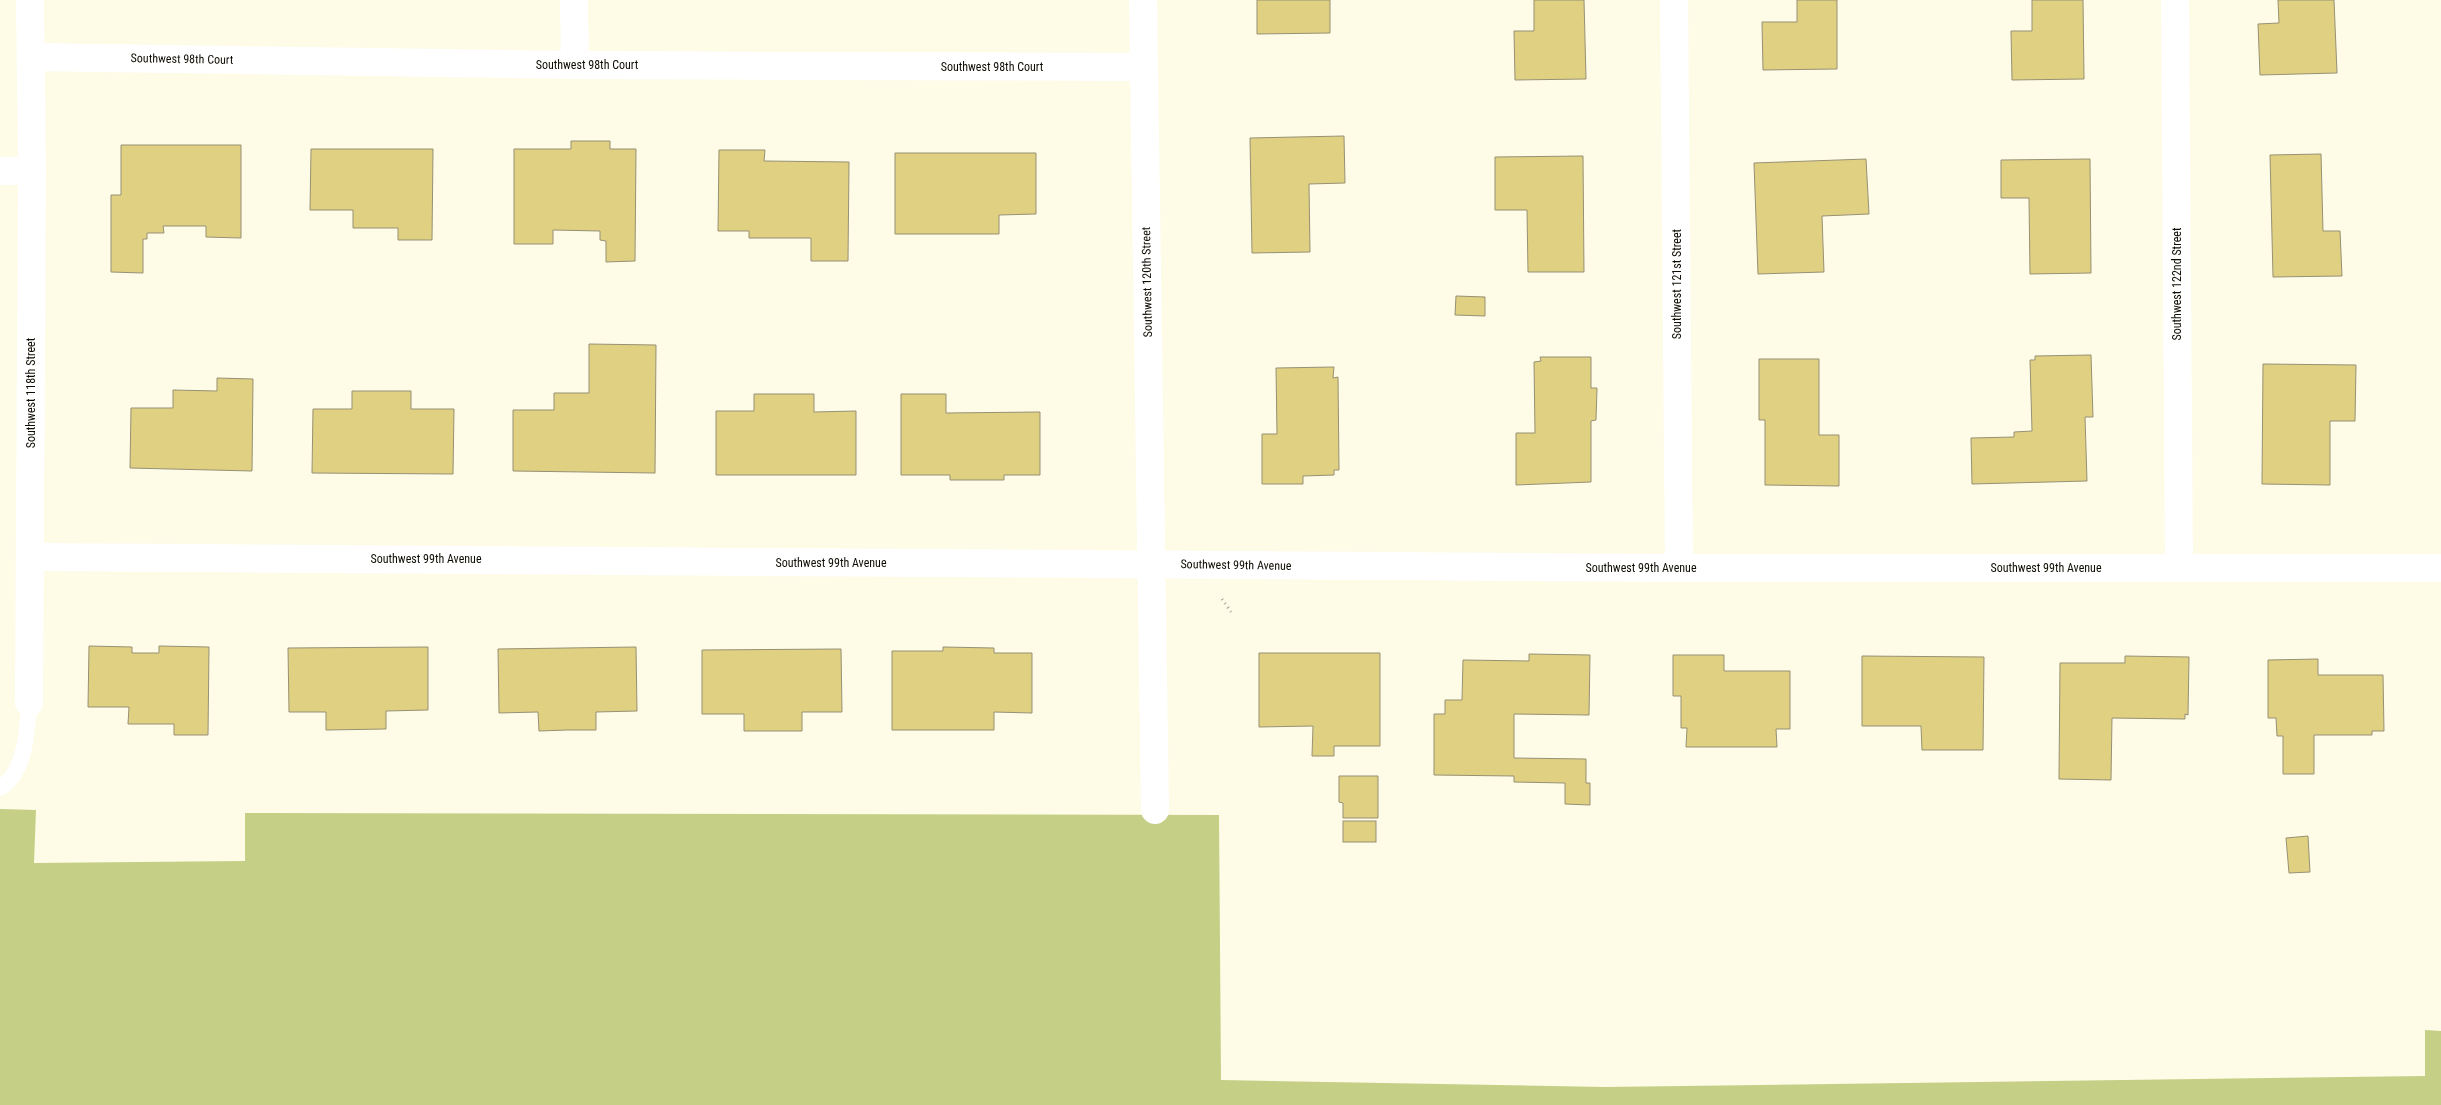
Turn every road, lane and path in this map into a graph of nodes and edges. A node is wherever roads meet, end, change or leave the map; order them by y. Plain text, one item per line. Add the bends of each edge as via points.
1 (30, 0) edge
2 (574, 0) edge
3 (1143, 0) edge
4 (1674, 0) edge
5 (2175, 0) edge
6 (31, 57) junction
7 (575, 65) junction
8 (1144, 67) junction
9 (0, 170) edge
10 (32, 171) junction
11 (31, 557) junction
12 (1152, 564) junction
13 (1679, 568) junction
14 (2179, 568) junction
15 (2441, 568) edge
16 (29, 703) joint
17 (5, 785) edge
18 (1155, 810) dead end

1 - 6 street, Southwest 118th Street
2 - 7 street
3 - 8 street, Southwest 120th Street
4 - 13 street, Southwest 121st Street
5 - 14 street, Southwest 122nd Street
6 - 7 street, Southwest 98th Court
6 - 10 street, Southwest 118th Street
7 - 8 street, Southwest 98th Court
8 - 12 street, Southwest 120th Street
9 - 10 street
10 - 11 street, Southwest 118th Street
11 - 12 street, Southwest 99th Avenue
11 - 16 street, Southwest 118th Street
12 - 13 street, Southwest 99th Avenue
12 - 18 street, Southwest 120th Street
13 - 14 street, Southwest 99th Avenue
14 - 15 street, Southwest 99th Avenue
16 - 17 lane, Southwest 118th Street via 18,767

